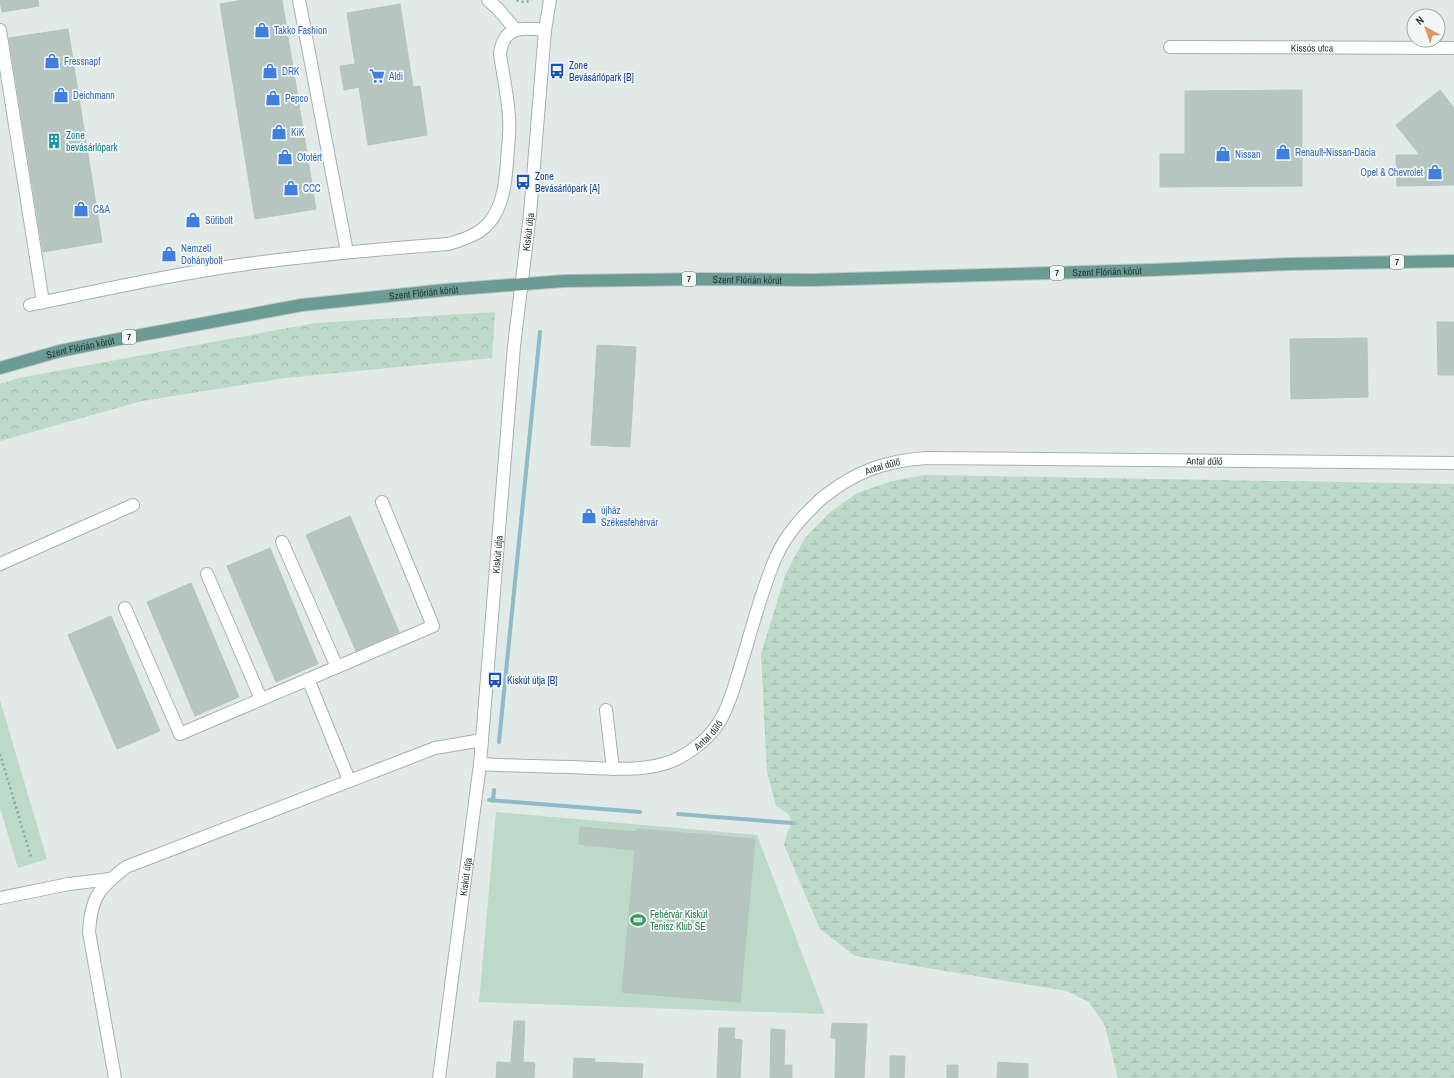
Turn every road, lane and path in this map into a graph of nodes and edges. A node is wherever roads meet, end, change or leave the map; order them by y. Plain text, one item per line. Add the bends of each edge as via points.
1 (299, 0) edge
2 (488, 0) edge
3 (517, 0) edge
4 (532, 0) edge
5 (550, 0) edge
6 (0, 30) edge
7 (516, 30) junction
8 (545, 30) junction
9 (1170, 47) dead end
10 (1454, 48) edge
11 (347, 252) junction
12 (1454, 261) edge
13 (521, 284) junction
14 (43, 302) junction
15 (30, 305) dead end
16 (0, 368) edge
17 (1454, 463) edge
18 (382, 502) dead end
19 (133, 506) dead end
20 (282, 542) dead end
21 (0, 564) edge
22 (206, 574) dead end
23 (125, 608) dead end
24 (337, 667) junction
25 (308, 679) junction
26 (261, 700) junction
27 (606, 710) dead end
28 (482, 740) junction
29 (0, 754) edge
30 (480, 764) junction
31 (613, 769) junction
32 (349, 780) junction
33 (31, 858) dead end
34 (110, 879) junction
35 (0, 898) edge
36 (115, 1078) edge
37 (438, 1078) edge

1 - 11 street
2 - 7 street
3 - 4 path
5 - 8 street, Kiskút útja
6 - 14 street
7 - 8 street
7 - 11 street via 506,35 501,44 500,54 510,118 509,134 502,196 496,213 488,224 477,233 448,244
8 - 13 street, Kiskút útja via 530,214
9 - 10 street, Kissós utca
11 - 14 street via 144,281
12 - 13 main road, Szent Flórián körút / 7 via 813,280 703,279
13 - 16 main road, Szent Flórián körút / 7 via 302,305 60,351
13 - 28 street, Kiskút útja
14 - 15 street
17 - 31 street, Antal dűlő via 926,458 902,460 855,475 832,490 808,511 790,532 776,556 731,698 720,720 706,738 672,761 649,767
18 - 24 street via 433,626
19 - 21 street
20 - 24 street
22 - 26 street
23 - 26 street via 180,734
24 - 25 street
25 - 26 street
25 - 32 street
27 - 31 street
28 - 30 street, Kiskút útja
28 - 32 street via 435,748
29 - 33 path
30 - 31 street, Antal dűlő
30 - 37 street, Kiskút útja
32 - 34 street via 126,867
34 - 35 street
34 - 36 street via 97,895 90,913 89,932

